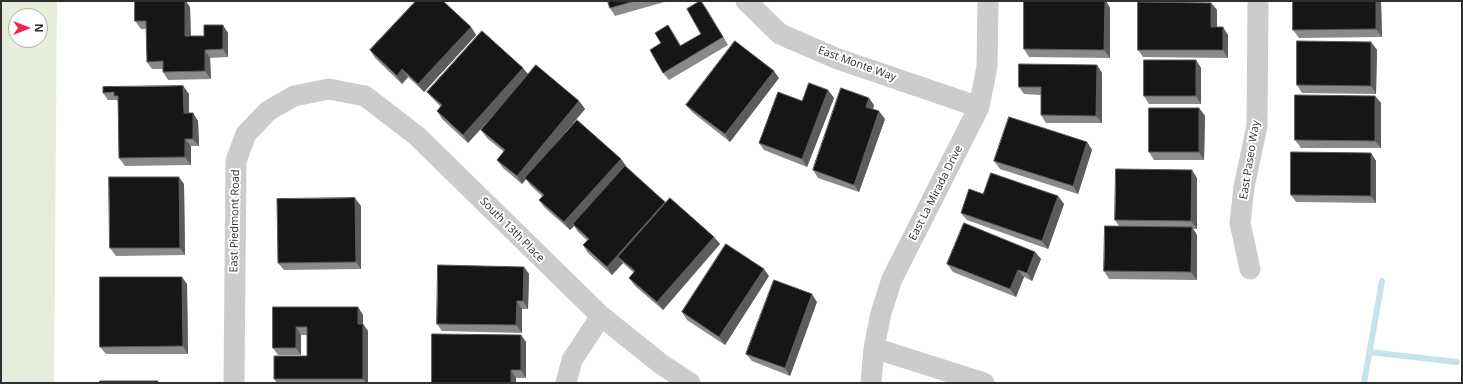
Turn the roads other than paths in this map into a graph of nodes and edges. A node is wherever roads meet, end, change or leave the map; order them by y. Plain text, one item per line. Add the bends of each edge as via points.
1 (746, 1) edge
2 (988, 1) edge
3 (1258, 1) edge
4 (330, 89) joint
5 (979, 107) junction
6 (1250, 269) dead end
7 (601, 316) junction
8 (874, 348) junction
9 (234, 383) edge
10 (566, 383) edge
11 (690, 383) edge
12 (871, 383) edge
13 (984, 383) edge

1 - 5 street, East Monte Way via 780,34 838,59
2 - 5 street, East La Mirada Drive via 988,67
3 - 6 street, East Paseo Way via 1257,126 1244,187 1240,223
4 - 7 street, South 13th Place via 365,96 417,136
4 - 9 street, East Piedmont Road via 294,96 268,111 246,134 236,161
5 - 8 street, East La Mirada Drive via 892,280 881,312
7 - 10 street via 572,360
7 - 11 street, South 13th Place via 660,364
8 - 12 street, East La Mirada Drive
8 - 13 street

